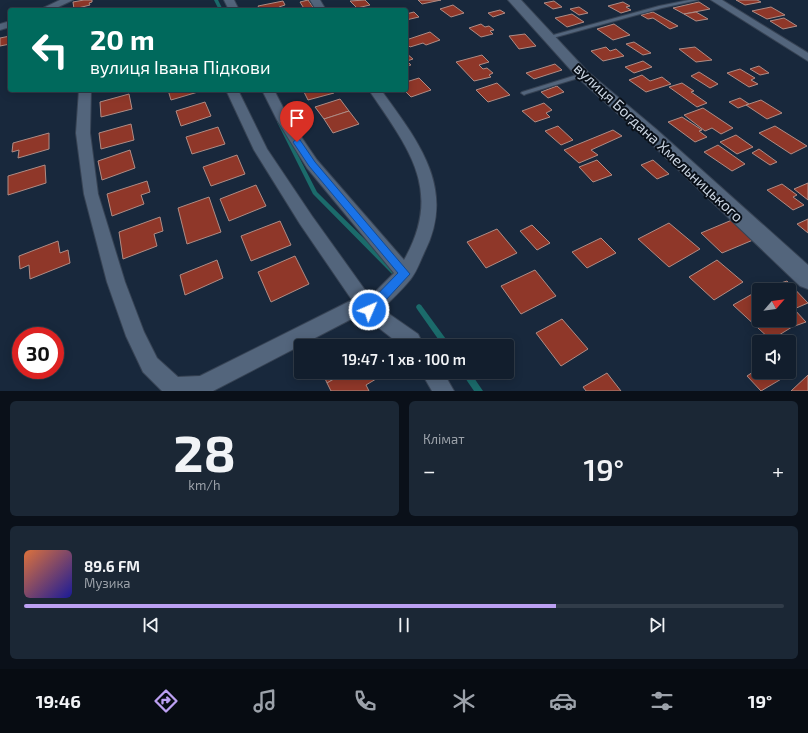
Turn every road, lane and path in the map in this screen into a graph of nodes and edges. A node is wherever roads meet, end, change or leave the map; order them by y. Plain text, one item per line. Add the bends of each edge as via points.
1 (68, 0) edge
2 (514, 0) edge
3 (696, 0) edge
4 (716, 0) edge
5 (49, 8) edge
6 (549, 37) junction
7 (808, 58) edge
8 (583, 75) junction
9 (85, 92) edge
10 (233, 92) edge
11 (269, 92) edge
12 (376, 92) edge
13 (524, 93) dead end
14 (405, 274) junction
15 (808, 279) edge
16 (366, 307) junction
17 (408, 339) edge
18 (436, 379) edge
19 (444, 391) edge

1 - 5 street
2 - 6 street, вулиця Богдана Хмельницького
3 - 6 lane
4 - 7 street
6 - 8 street, вулиця Богдана Хмельницького
8 - 13 lane
8 - 15 street, вулиця Богдана Хмельницького via 650,133
9 - 16 street via 83,133 91,194 116,282 150,365 174,388 201,386
10 - 16 street via 261,150
11 - 14 street via 282,120 312,164
12 - 14 street via 416,153 427,176 429,187 428,226
14 - 16 street
16 - 17 street
18 - 19 street

